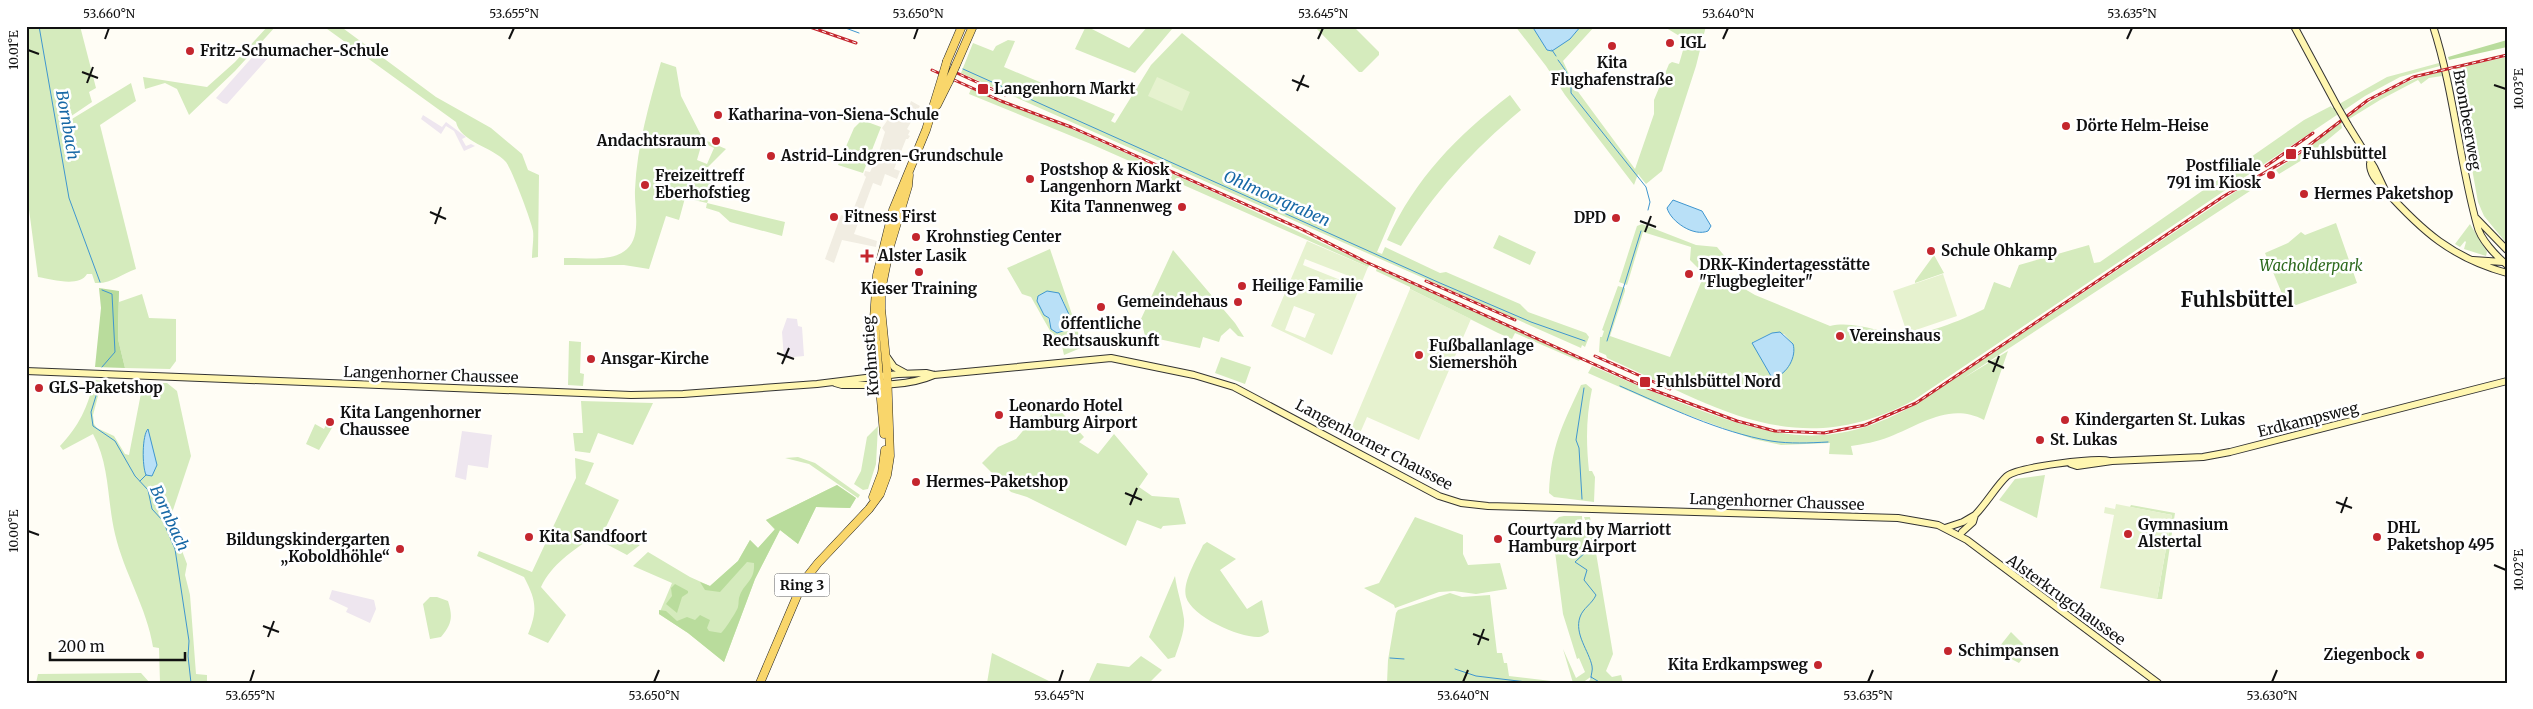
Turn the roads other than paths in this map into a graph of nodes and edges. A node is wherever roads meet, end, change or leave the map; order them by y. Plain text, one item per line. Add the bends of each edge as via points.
1 (962, 26) edge
2 (973, 26) edge
3 (2294, 26) edge
4 (2433, 26) edge
5 (945, 79) junction
6 (909, 175) junction
7 (2476, 218) junction
8 (2507, 250) edge
9 (2472, 260) junction
10 (2505, 263) edge
11 (2507, 273) edge
12 (886, 356) junction
13 (26, 370) edge
14 (906, 374) junction
15 (887, 375) junction
16 (934, 375) junction
17 (878, 380) junction
18 (2507, 381) edge
19 (888, 383) junction
20 (1975, 516) junction
21 (1963, 522) junction
22 (852, 526) junction
23 (1945, 528) junction
24 (1961, 533) junction
25 (760, 683) edge
26 (2158, 683) edge

1 - 5 main road, Krohnstieg / Ring 3, bridge via 947,61
2 - 5 main road, Krohnstieg / Ring 3, bridge via 956,65
3 - 9 main road, bridge via 2370,164 2373,176 2431,237
4 - 7 main road, Brombeerweg via 2447,74 2468,194
5 - 6 main road, Krohnstieg / Ring 3
6 - 12 main road, Krohnstieg / Ring 3 via 882,291
6 - 17 main road, Krohnstieg / Ring 3 via 902,184 893,210 877,275 874,319
7 - 8 main road, Brombeerweg
7 - 10 main road, Brombeerweg via 2484,238
9 - 10 main road
9 - 11 main road via 2478,265
12 - 14 main road via 894,367
12 - 15 main road, Krohnstieg / Ring 3
13 - 17 main road, Langenhorner Chaussee via 631,395
14 - 15 main road, Langenhorner Chaussee
14 - 16 main road, Langenhorner Chaussee
15 - 17 main road, Langenhorner Chaussee
15 - 19 main road, Krohnstieg / Ring 3
16 - 19 main road, Langenhorner Chaussee
16 - 23 main road, Langenhorner Chaussee via 1111,358 1201,377 1234,387 1432,492 1470,504 1898,518
17 - 19 main road, Langenhorner Chaussee
17 - 22 main road, Krohnstieg / Ring 3 via 884,465 876,492
18 - 20 main road, Erdkampsweg via 2203,457 2039,466 2012,473
19 - 22 main road, Krohnstieg / Ring 3 via 888,475 875,502
20 - 21 main road, Erdkampsweg
20 - 24 main road, Erdkampsweg
21 - 23 main road, Erdkampsweg
21 - 24 main road
22 - 25 main road, Krohnstieg / Ring 3 via 804,582
23 - 24 main road, Langenhorner Chaussee
24 - 26 main road, Alsterkrugchaussee

